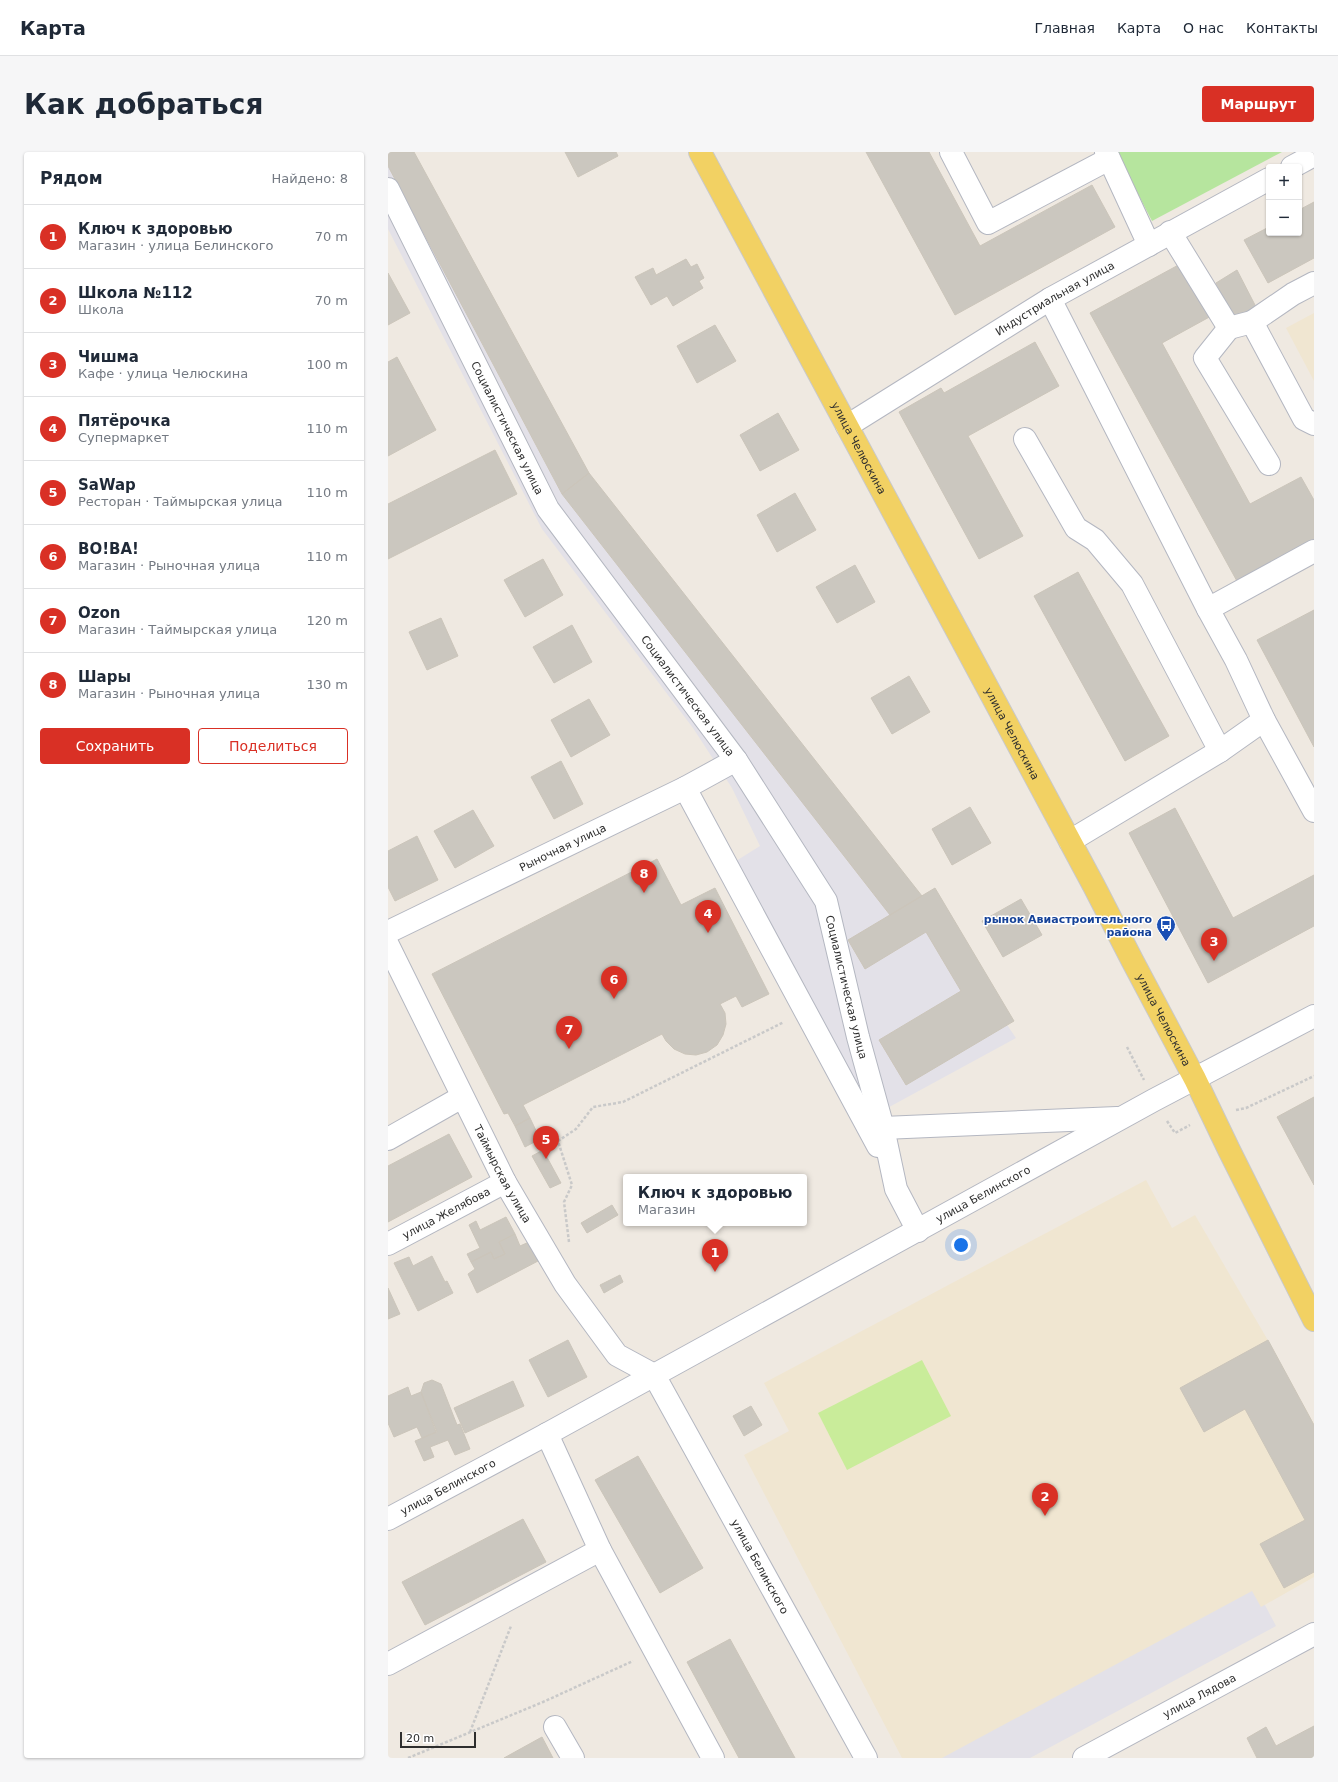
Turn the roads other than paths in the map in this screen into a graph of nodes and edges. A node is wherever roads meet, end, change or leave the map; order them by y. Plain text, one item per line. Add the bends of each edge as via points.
1 (700, 152) edge
2 (951, 152) edge
3 (1107, 155) edge
4 (1314, 155) edge
5 (1298, 164) edge
6 (1266, 181) edge
7 (388, 188) edge
8 (1170, 232) junction
9 (1148, 245) junction
10 (1314, 283) edge
11 (1050, 299) junction
12 (1252, 322) junction
13 (1229, 328) junction
14 (1314, 424) edge
15 (847, 426) junction
16 (1025, 439) dead end
17 (1269, 464) dead end
18 (1314, 551) edge
19 (1208, 609) junction
20 (1264, 720) junction
21 (1220, 751) junction
22 (736, 760) junction
23 (685, 788) junction
24 (1314, 811) edge
25 (1070, 841) junction
26 (388, 932) edge
27 (388, 945) edge
28 (1314, 1016) edge
29 (1195, 1079) junction
30 (462, 1097) junction
31 (1123, 1118) junction
32 (883, 1128) junction
33 (388, 1139) edge
34 (893, 1172) junction
35 (505, 1182) junction
36 (918, 1231) junction
37 (388, 1244) edge
38 (1314, 1320) edge
39 (654, 1375) junction
40 (547, 1434) junction
41 (388, 1519) edge
42 (600, 1550) junction
43 (1314, 1634) edge
44 (388, 1664) edge
45 (555, 1727) dead end
46 (1088, 1757) edge
47 (573, 1758) edge
48 (713, 1758) edge
49 (866, 1758) edge

1 - 15 main road, улица Челюскина
2 - 3 street via 988,223
3 - 9 street
4 - 5 street
6 - 8 street, Индустриальная улица
7 - 22 street, Социалистическая улица via 548,509
8 - 9 street, Индустриальная улица
8 - 13 street
9 - 11 street, Индустриальная улица
10 - 12 street
11 - 15 street, Индустриальная улица
11 - 19 street
12 - 13 street
12 - 14 street via 1304,420
13 - 17 street via 1205,358
15 - 25 main road, улица Челюскина
16 - 21 street via 1076,528 1095,540 1132,584
18 - 19 street
19 - 20 street via 1236,660
20 - 21 street
20 - 24 street
21 - 25 street
22 - 23 street, Рыночная улица
22 - 32 street, Социалистическая улица via 826,901 858,1037
23 - 26 street, Рыночная улица
23 - 34 street
25 - 29 main road, улица Челюскина
27 - 30 street, Таймырская улица
28 - 29 street, улица Белинского
29 - 31 street, улица Белинского
29 - 38 main road, улица Челюскина
30 - 33 street
30 - 35 street, Таймырская улица
31 - 32 street
31 - 36 street, улица Белинского
32 - 34 street, Социалистическая улица
34 - 36 street, Социалистическая улица via 896,1189
35 - 37 street, улица Желябова
35 - 39 street, Таймырская улица via 565,1284 617,1354
36 - 39 street, улица Белинского
39 - 40 street, улица Белинского
39 - 49 street, улица Белинского
40 - 41 street, улица Белинского
40 - 42 street
42 - 44 street
42 - 48 street
43 - 46 street, улица Лядова
45 - 47 street

